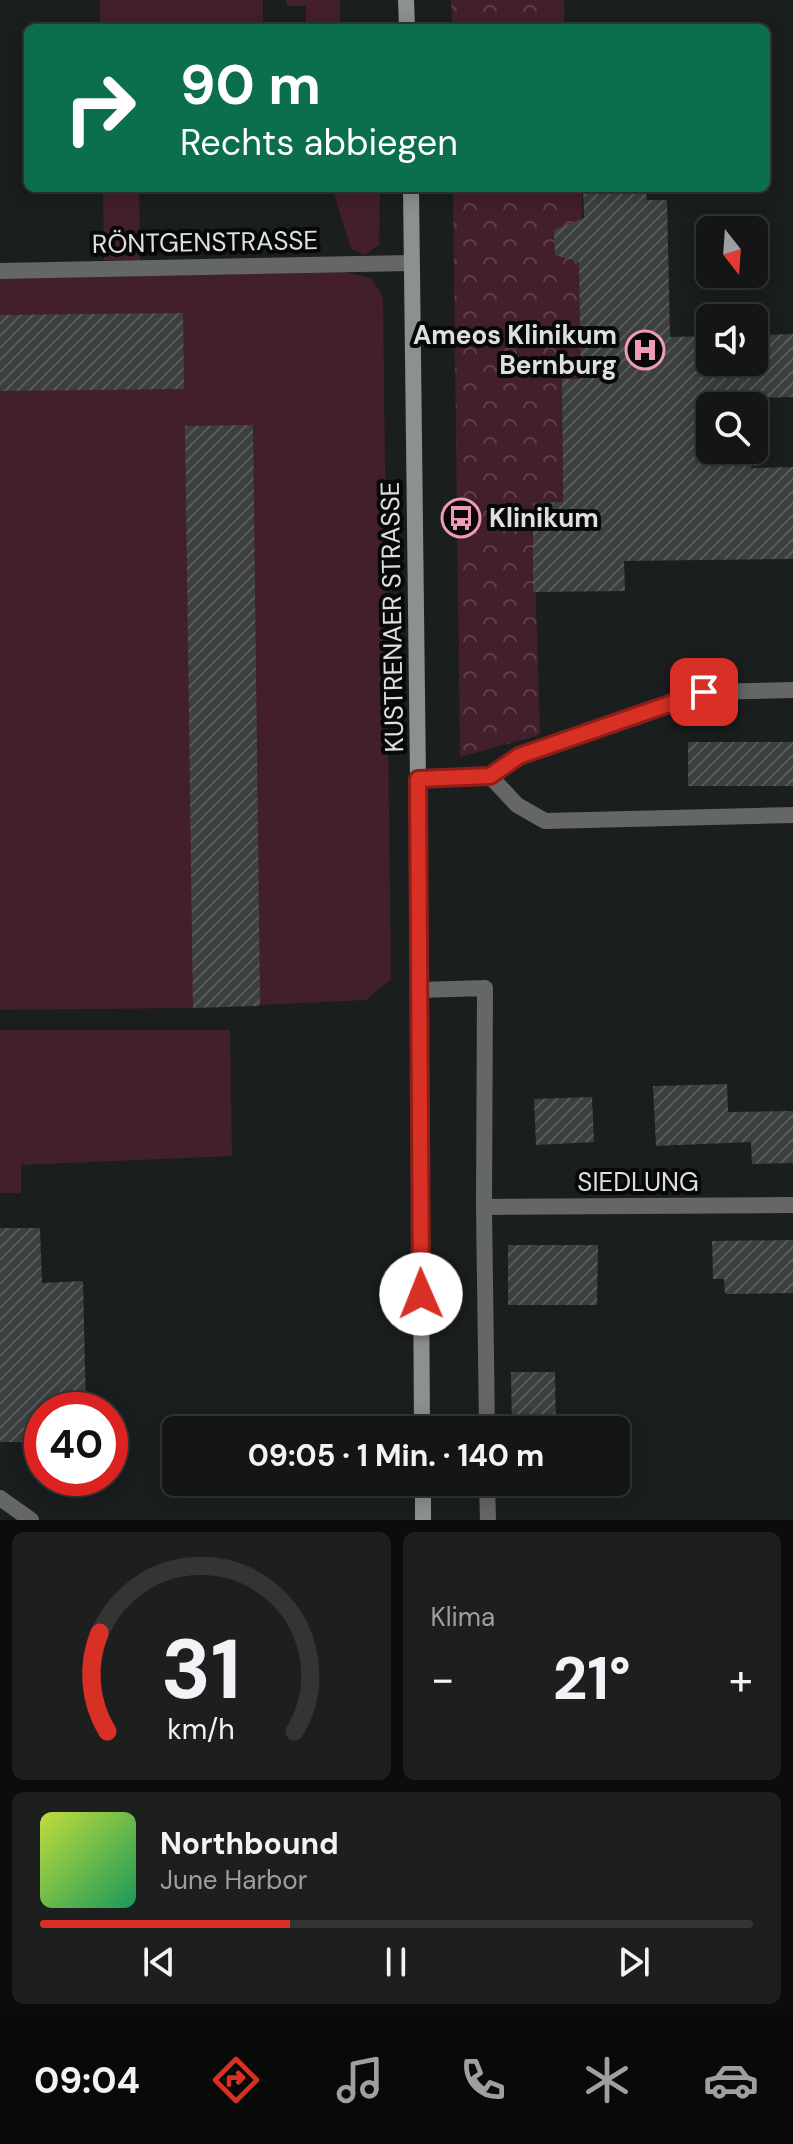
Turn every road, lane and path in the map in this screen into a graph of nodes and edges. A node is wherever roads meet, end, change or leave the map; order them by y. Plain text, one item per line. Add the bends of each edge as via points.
1 (406, 0) edge
2 (407, 24) edge
3 (411, 192) edge
4 (411, 263) junction
5 (0, 271) edge
6 (793, 690) edge
7 (490, 776) junction
8 (418, 779) junction
9 (793, 815) edge
10 (419, 990) junction
11 (793, 1205) edge
12 (484, 1207) junction
13 (422, 1416) edge
14 (487, 1416) edge
15 (423, 1496) edge
16 (487, 1496) edge
17 (0, 1498) edge
18 (31, 1520) edge
19 (423, 1520) edge
20 (488, 1520) edge

1 - 2 street
3 - 4 street, KUSTRENAER STRASSE
4 - 5 street, RÖNTGENSTRASSE
4 - 8 street, KUSTRENAER STRASSE
6 - 7 street via 704,692 519,756
7 - 8 street
7 - 9 street via 517,805 545,821
8 - 10 street, KUSTRENAER STRASSE
10 - 12 street via 485,988
10 - 13 street, KUSTRENAER STRASSE
11 - 12 street, SIEDLUNG
12 - 14 street
15 - 19 street
16 - 20 street
17 - 18 street

